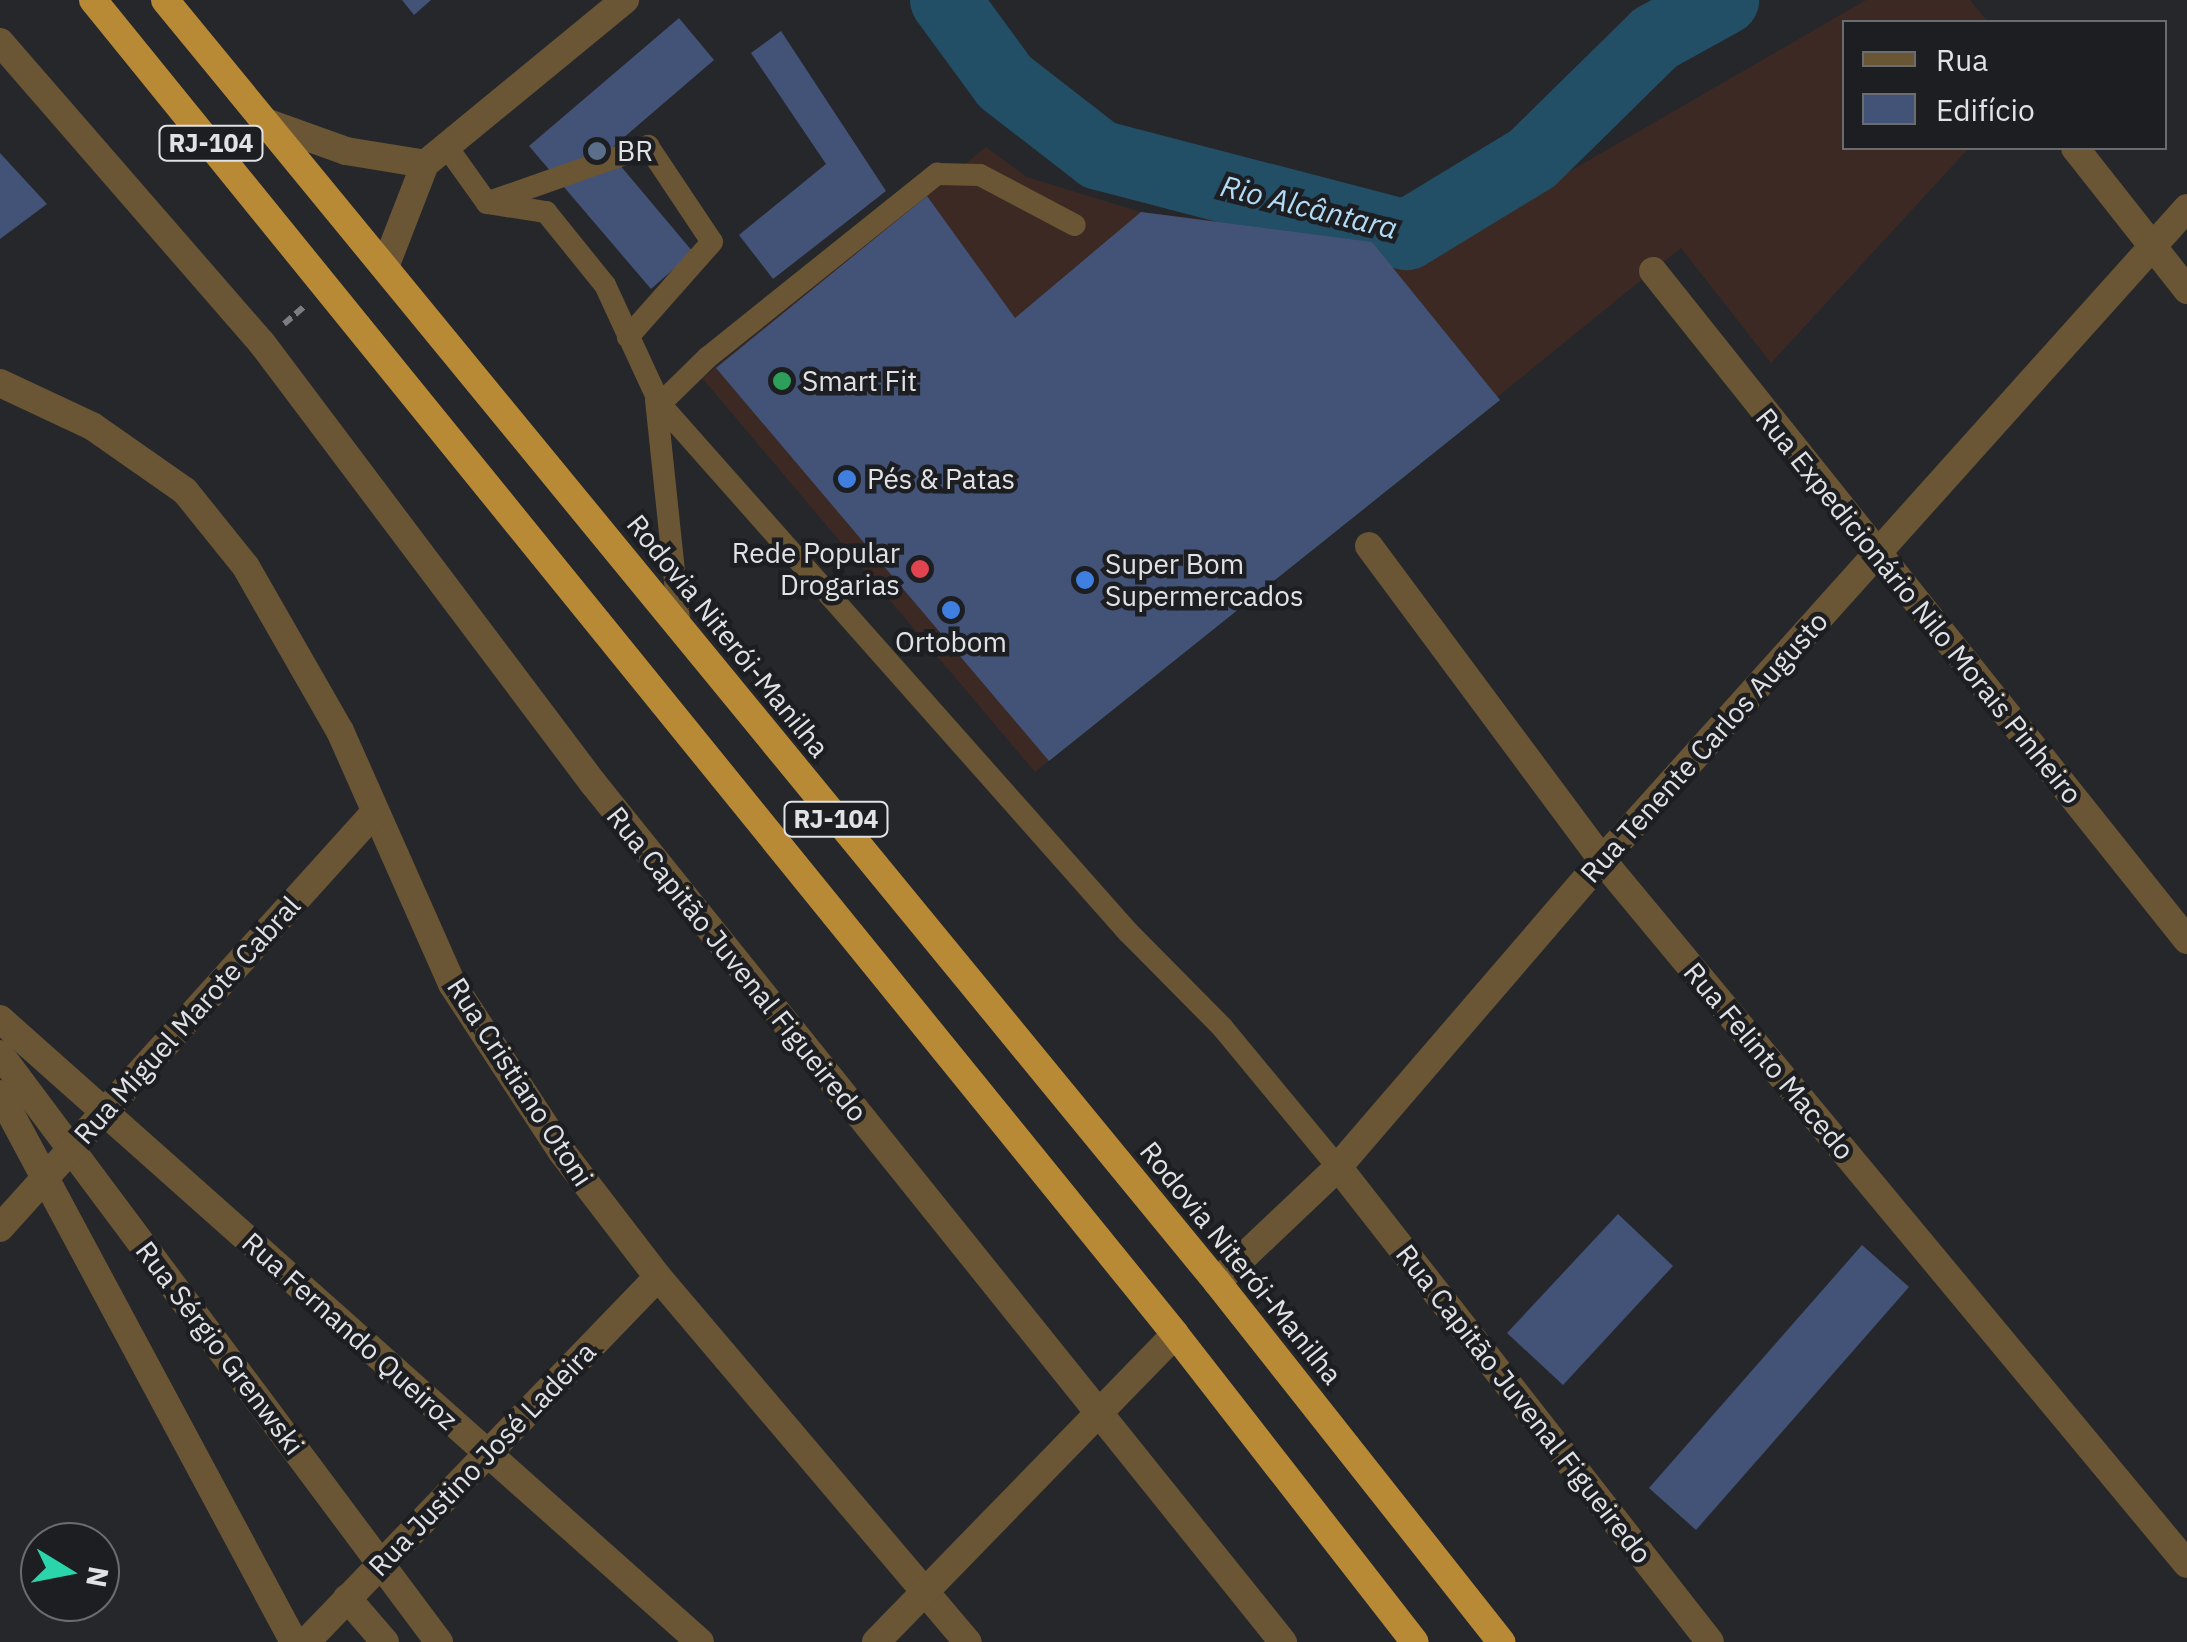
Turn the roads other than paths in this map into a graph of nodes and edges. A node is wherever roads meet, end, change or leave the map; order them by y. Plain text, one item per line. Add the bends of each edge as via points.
1 (94, 0) edge
2 (165, 0) edge
3 (626, 0) edge
4 (0, 42) edge
5 (268, 124) junction
6 (2077, 150) edge
7 (436, 156) junction
8 (487, 203) junction
9 (2187, 208) edge
10 (1075, 224) dead end
11 (2151, 246) junction
12 (386, 267) junction
13 (1653, 272) dead end
14 (2187, 290) edge
15 (628, 338) junction
16 (0, 383) edge
17 (658, 402) junction
18 (1368, 546) dead end
19 (1877, 555) junction
20 (680, 630) junction
21 (374, 813) junction
22 (1602, 860) junction
23 (2187, 940) edge
24 (0, 1019) edge
25 (0, 1054) edge
26 (0, 1094) edge
27 (1338, 1167) junction
28 (0, 1228) edge
29 (658, 1277) junction
30 (1217, 1282) junction
31 (1175, 1334) junction
32 (1094, 1413) junction
33 (2187, 1564) edge
34 (924, 1590) junction
35 (347, 1598) junction
36 (294, 1642) edge
37 (306, 1642) edge
38 (385, 1642) edge
39 (439, 1642) edge
40 (700, 1642) edge
41 (876, 1642) edge
42 (968, 1642) edge
43 (1283, 1642) edge
44 (1414, 1642) edge
45 (1501, 1642) edge
46 (1710, 1642) edge

1 - 31 highway, RJ-104
2 - 5 highway, Rodovia Niterói-Manilha / RJ-104
3 - 7 street
4 - 32 street, Rua Capitão Juvenal Figueiredo via 262,342 593,783
5 - 7 street via 346,151
5 - 12 highway, Rodovia Niterói-Manilha / RJ-104
6 - 11 street
7 - 8 lane
7 - 12 street
8 - 15 lane via 546,212 605,285
8 - 15 lane via 648,146 712,242
9 - 11 street, Rua Tenente Carlos Augusto
10 - 17 lane via 980,176 936,174
11 - 14 street
11 - 19 street, Rua Tenente Carlos Augusto
12 - 20 highway, Rodovia Niterói-Manilha / RJ-104
13 - 19 street, Rua Expedicionário Nilo Morais Pinheiro
15 - 17 lane
16 - 21 street, Rua Cristiano Otoni via 92,426 185,491 246,567 340,732
17 - 20 lane
17 - 27 lane via 1128,932 1222,1027
18 - 22 street, Rua Felinto Macedo
19 - 22 street, Rua Tenente Carlos Augusto
19 - 23 street, Rua Expedicionário Nilo Morais Pinheiro
20 - 30 highway, Rodovia Niterói-Manilha / RJ-104
21 - 28 street, Rua Miguel Marote Cabral
21 - 29 street, Rua Cristiano Otoni via 452,984 562,1152
22 - 27 street, Rua Tenente Carlos Augusto
22 - 33 street, Rua Felinto Macedo
24 - 40 street, Rua Fernando Queiroz
25 - 39 street, Rua Sérgio Grenwski
26 - 36 street
27 - 30 street, Rua Tenente Carlos Augusto
27 - 46 street, Rua Capitão Juvenal Figueiredo
29 - 34 street, Rua Cristiano Otoni
29 - 35 street, Rua Justino José Ladeira
30 - 45 highway, Rodovia Niterói-Manilha / RJ-104
31 - 32 street
31 - 44 highway, RJ-104
32 - 34 street
32 - 43 street, Rua Capitão Juvenal Figueiredo
34 - 41 street
34 - 42 street, Rua Cristiano Otoni
35 - 37 street, Rua Justino José Ladeira
35 - 38 street

